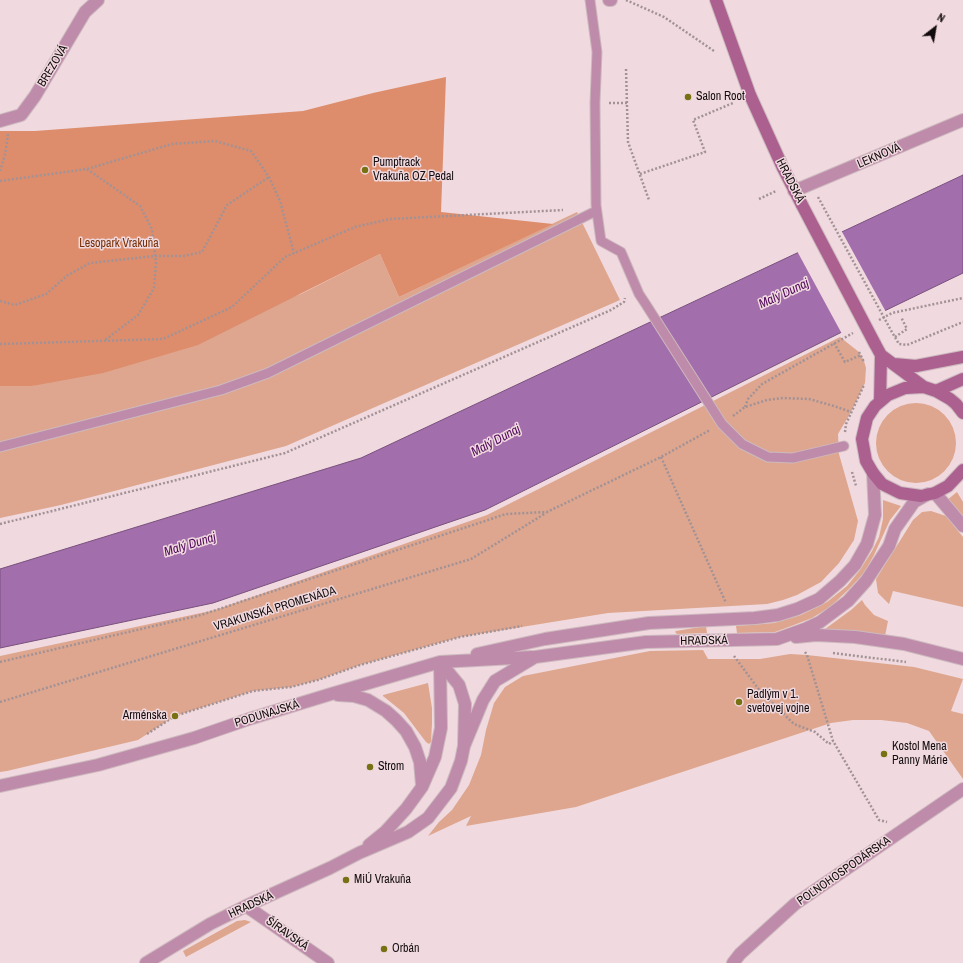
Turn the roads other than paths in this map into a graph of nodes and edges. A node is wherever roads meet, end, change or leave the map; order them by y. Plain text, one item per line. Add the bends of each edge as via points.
1 (98, 0) edge
2 (590, 0) edge
3 (716, 0) edge
4 (5, 120) edge
5 (963, 120) edge
6 (794, 192) junction
7 (596, 211) junction
8 (881, 355) junction
9 (963, 357) edge
10 (894, 364) junction
11 (963, 380) edge
12 (924, 387) junction
13 (936, 391) junction
14 (880, 401) junction
15 (963, 414) edge
16 (844, 446) road end
17 (0, 447) edge
18 (963, 470) edge
19 (873, 473) junction
20 (931, 494) junction
21 (963, 526) edge
22 (777, 639) junction
23 (535, 657) junction
24 (963, 659) edge
25 (440, 662) junction
26 (331, 694) junction
27 (464, 746) junction
28 (0, 786) edge
29 (422, 787) junction
30 (963, 789) edge
31 (359, 853) junction
32 (246, 906) junction
33 (146, 963) edge
34 (328, 963) edge
35 (733, 963) edge

1 - 4 street, BREZOVÁ via 85,12 21,115
2 - 7 lane via 596,52
3 - 6 main road, HRADSKÁ via 750,95
5 - 6 street, LEKNOVÁ
6 - 8 main road, HRADSKÁ, bridge
7 - 16 lane via 601,242 621,252 645,303 722,424 742,444 768,457 793,458
7 - 17 lane via 268,373 221,390
8 - 10 main road, HRADSKÁ
8 - 14 main road, HRADSKÁ
9 - 10 main road via 916,366
10 - 12 main road, HRADSKÁ
11 - 13 main road
12 - 13 main road
12 - 14 main road via 905,388
13 - 15 main road via 950,398
14 - 19 main road via 867,418 862,439 866,461
18 - 20 main road via 948,486
19 - 20 main road via 882,484 900,493 914,496
19 - 25 street, HRADSKÁ via 875,515 867,544 855,565 840,581 819,598 797,609 778,615 649,624 545,639
20 - 21 street
20 - 22 street, HRADSKÁ via 914,502 895,529 889,546 876,567 848,601 820,622
22 - 23 street, HRADSKÁ via 646,642
22 - 24 street via 816,635 855,637 904,644
23 - 25 street, PODUNAJSKÁ
23 - 27 street, HRADSKÁ via 495,681 483,700
25 - 26 street, PODUNAJSKÁ
25 - 27 street, HRADSKÁ via 459,685 465,704
25 - 29 street, HRADSKÁ via 441,728 435,757
26 - 28 street, PODUNAJSKÁ via 194,738 98,765
26 - 29 street via 362,698 386,711 396,720 415,746 420,762
27 - 31 street, HRADSKÁ via 451,788 428,818 408,832
29 - 31 street, HRADSKÁ via 385,832
30 - 35 street, POĽNOHOSPODÁRSKA via 794,904
31 - 32 street, HRADSKÁ
32 - 33 street, HRADSKÁ via 210,924
32 - 34 street, ŠÍRAVSKÁ

